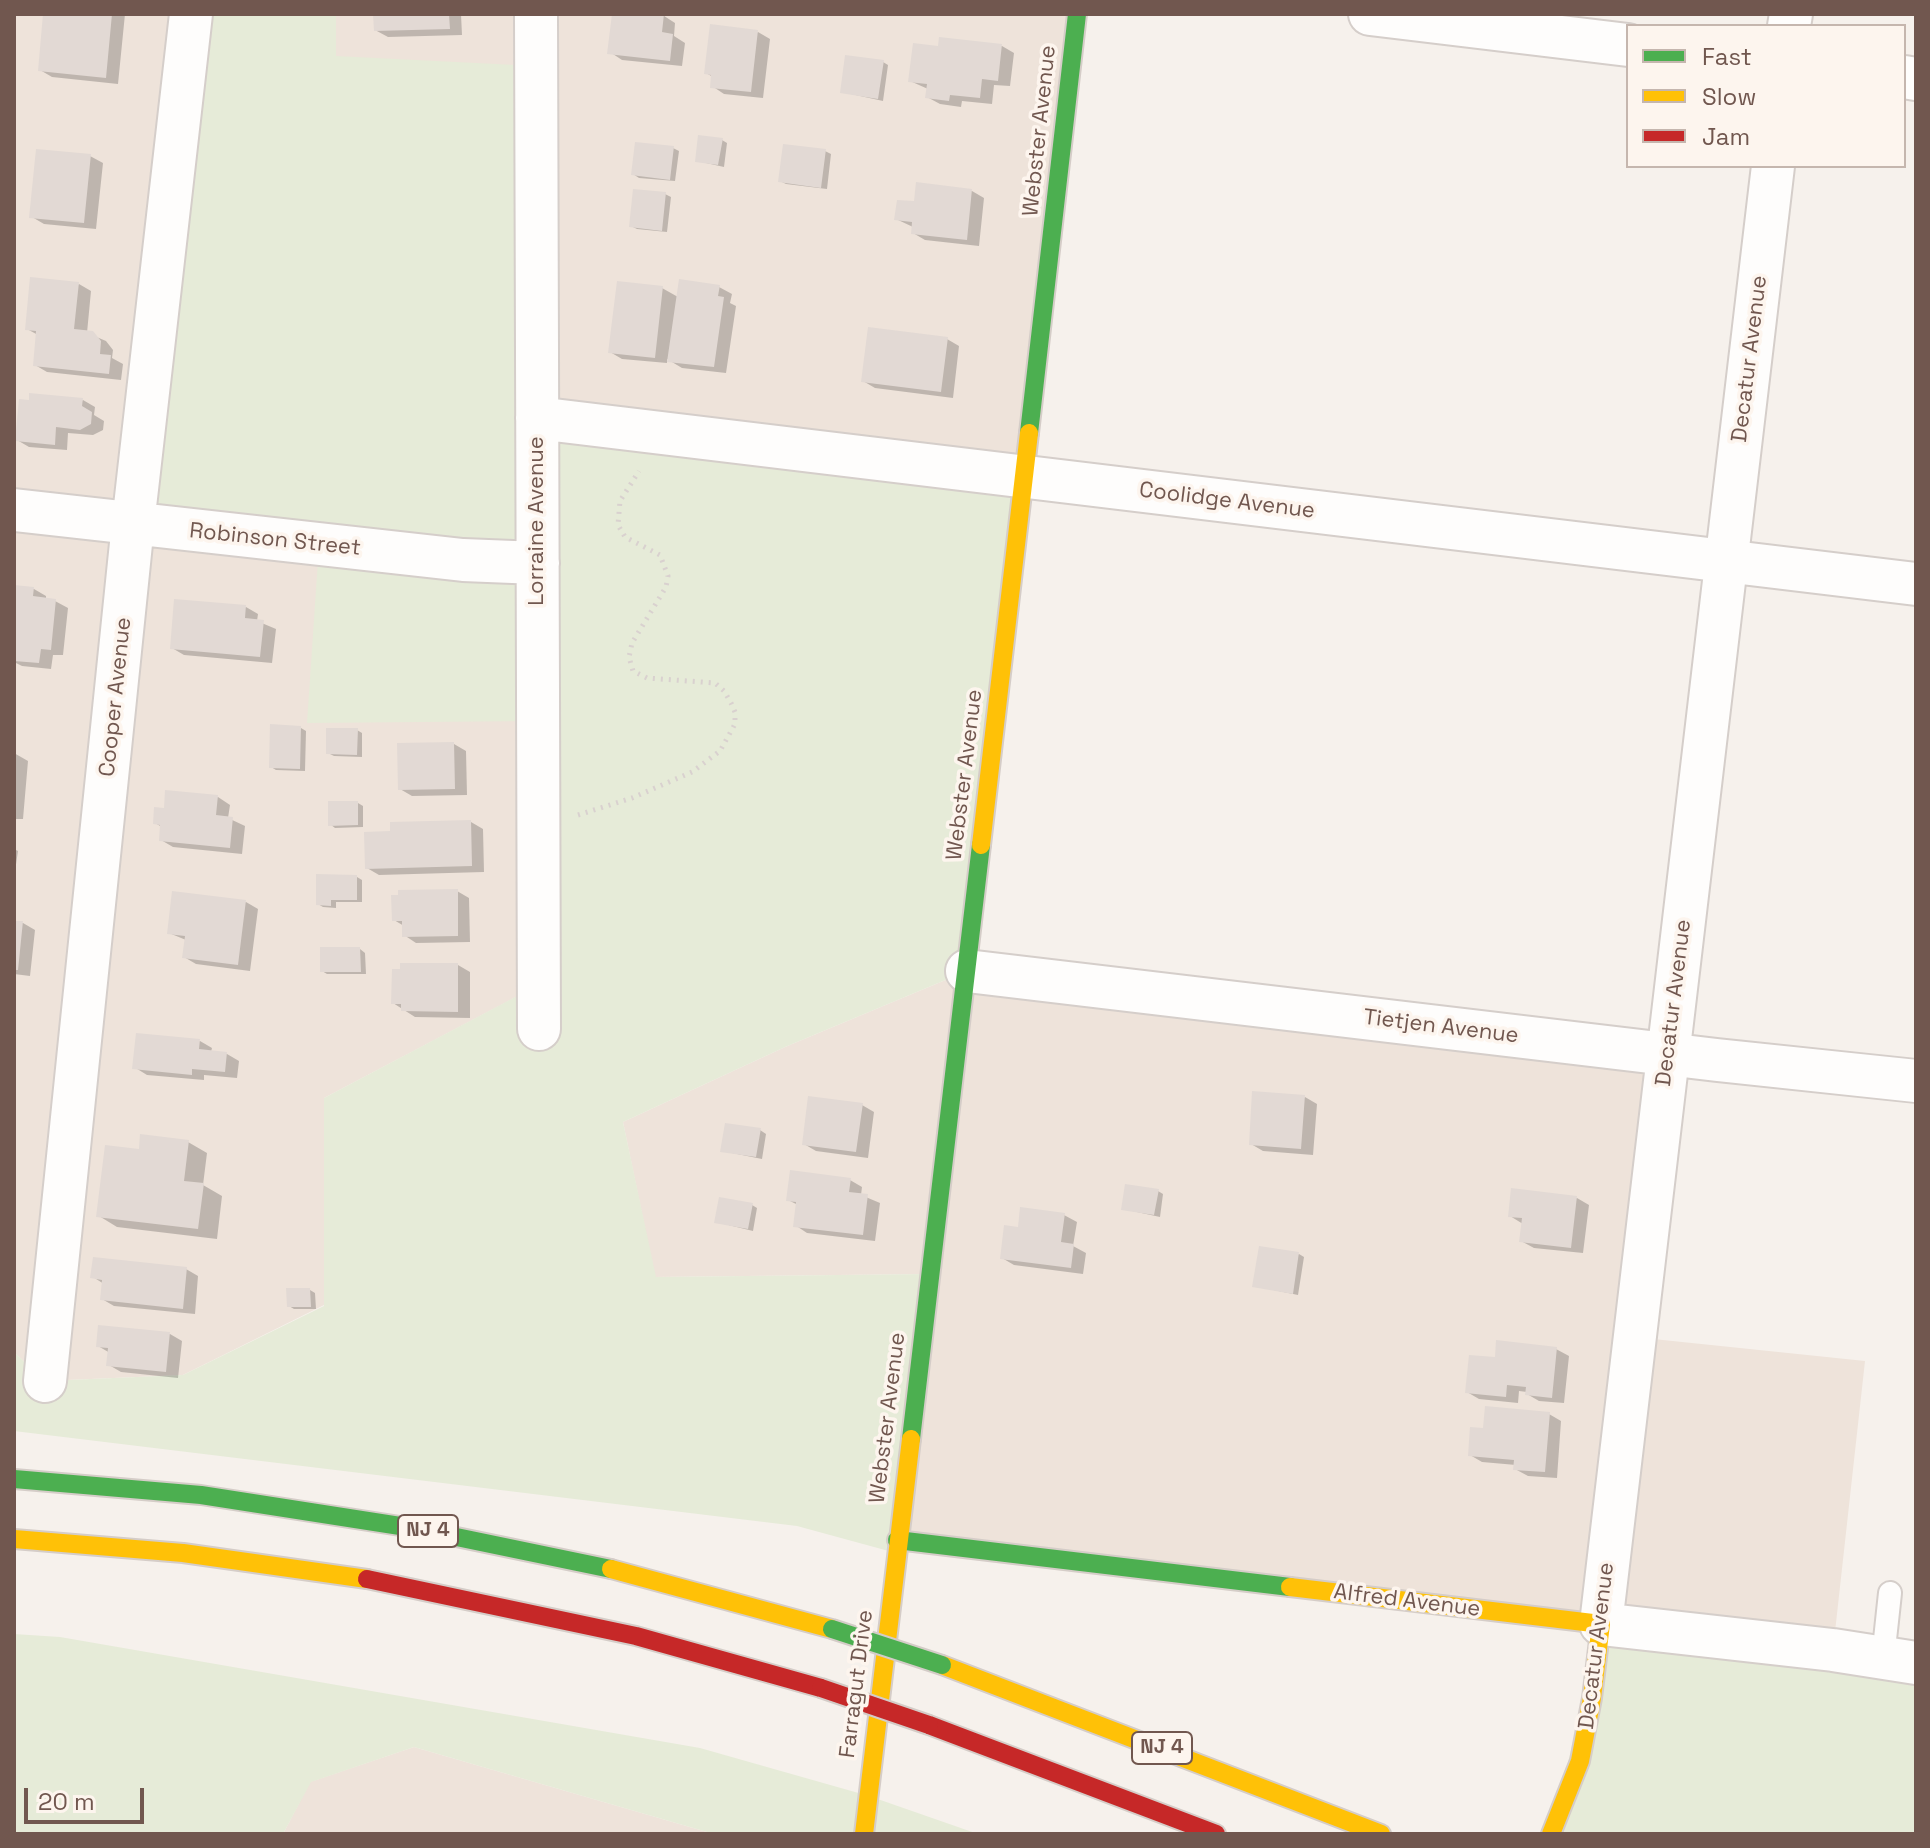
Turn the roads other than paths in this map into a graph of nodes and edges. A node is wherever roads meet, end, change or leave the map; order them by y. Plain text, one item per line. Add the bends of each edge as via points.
1 (191, 14) edge
2 (536, 14) edge
3 (1077, 14) edge
4 (1370, 14) edge
5 (1626, 45) edge
6 (1773, 168) edge
7 (537, 418) junction
8 (1025, 476) junction
9 (14, 510) edge
10 (133, 524) junction
11 (1726, 561) junction
12 (538, 563) junction
13 (1916, 584) edge
14 (967, 971) junction
15 (539, 1029) dead end
16 (1668, 1054) junction
17 (1916, 1081) edge
18 (45, 1381) dead end
19 (14, 1479) edge
20 (14, 1539) edge
21 (897, 1540) junction
22 (1890, 1593) dead end
23 (1601, 1624) junction
24 (1900, 1660) edge
25 (1094, 1786) junction
26 (864, 1834) edge
27 (1177, 1834) edge
28 (1216, 1834) edge
29 (1381, 1834) edge
30 (1551, 1834) edge

1 - 10 street, Cooper Avenue
2 - 7 street, Lorraine Avenue
3 - 8 main road, Webster Avenue
4 - 5 street
6 - 11 street, Decatur Avenue
7 - 8 street, Coolidge Avenue
7 - 12 street, Lorraine Avenue
8 - 11 street, Coolidge Avenue
8 - 14 main road, Webster Avenue
9 - 10 street, Robinson Street
10 - 12 street, Robinson Street via 463,560
10 - 18 street, Cooper Avenue
11 - 13 street, Coolidge Avenue
11 - 16 street, Decatur Avenue
12 - 15 street, Lorraine Avenue
14 - 16 street, Tietjen Avenue
14 - 21 main road, Webster Avenue
16 - 17 street, Tietjen Avenue
16 - 23 street, Decatur Avenue
19 - 29 main road, NJ 4, bridge via 201,1495 399,1525 625,1572 942,1665
20 - 25 main road, bridge via 198,1555 360,1578 636,1636 821,1688
21 - 23 main road, Alfred Avenue
21 - 26 main road, Farragut Drive
22 - 24 lane
23 - 24 street, Alfred Avenue
23 - 30 main road, Decatur Avenue via 1580,1761
25 - 27 main road
25 - 28 main road

